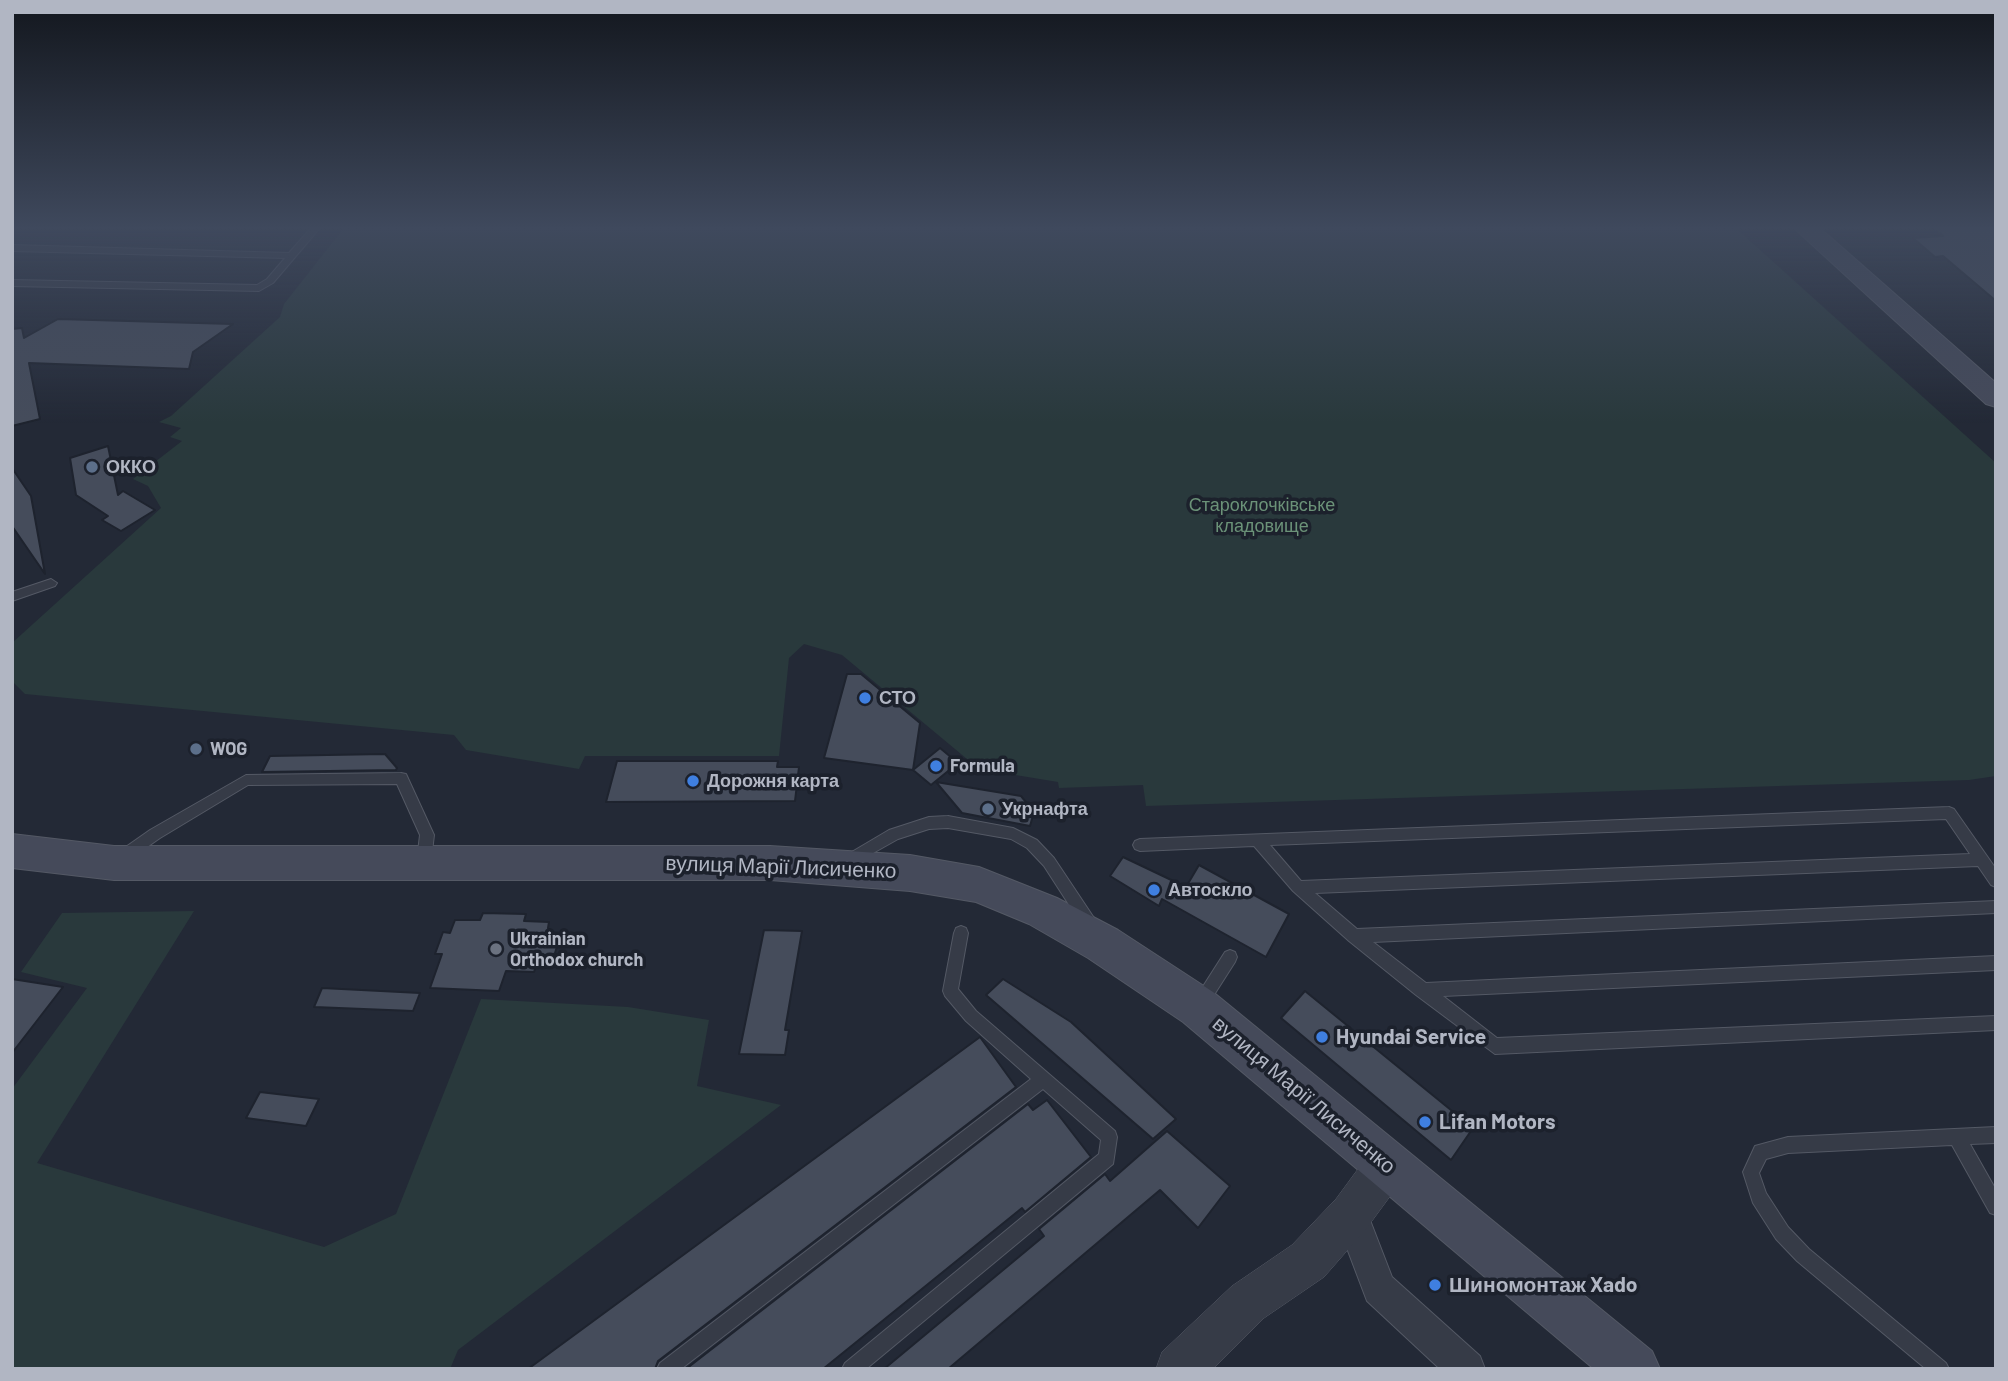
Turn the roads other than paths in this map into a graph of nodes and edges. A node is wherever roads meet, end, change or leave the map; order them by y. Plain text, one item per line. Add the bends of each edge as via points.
1 (1879, 293) edge
2 (1996, 398) edge
3 (51, 583) dead end
4 (12, 597) edge
5 (1257, 840) junction
6 (1140, 845) dead end
7 (12, 851) edge
8 (1981, 860) junction
9 (424, 862) junction
10 (107, 863) junction
11 (840, 866) junction
12 (12, 875) edge
13 (1996, 881) edge
14 (1298, 887) junction
15 (1996, 907) edge
16 (961, 933) dead end
17 (1354, 936) junction
18 (1103, 944) junction
19 (1230, 957) dead end
20 (1996, 963) edge
21 (1420, 990) junction
22 (1198, 1007) junction
23 (1996, 1023) edge
24 (1043, 1079) junction
25 (1996, 1135) edge
26 (1957, 1138) junction
27 (1387, 1164) junction
28 (1996, 1207) edge
29 (1351, 1214) junction
30 (666, 1369) edge
31 (851, 1369) edge
32 (1179, 1369) edge
33 (1466, 1369) edge
34 (1634, 1369) edge
35 (1940, 1369) edge

1 - 2 main road
3 - 4 lane
5 - 6 lane
5 - 8 lane via 1949,813
5 - 14 lane
7 - 10 main road, вулиця Марії Лисиченко
8 - 13 lane
8 - 14 lane
9 - 10 main road, вулиця Марії Лисиченко
9 - 10 lane via 427,835 401,778 246,780
9 - 11 main road, вулиця Марії Лисиченко
10 - 12 main road, вулиця Марії Лисиченко
11 - 18 main road, вулиця Марії Лисиченко via 979,886 1043,911
11 - 18 lane via 894,834 929,823 1013,834 1032,844 1049,862
14 - 17 lane
15 - 17 lane
16 - 24 lane via 950,991 971,1016
17 - 21 lane
18 - 22 main road, вулиця Марії Лисиченко
19 - 22 lane
20 - 21 lane
21 - 23 lane via 1494,1046
22 - 27 main road, вулиця Марії Лисиченко
24 - 30 lane
24 - 31 lane via 1109,1137 1107,1158
25 - 26 lane
26 - 28 lane
26 - 35 lane via 1788,1145 1761,1152 1751,1172 1759,1197 1803,1255
27 - 29 street
27 - 34 main road, вулиця Марії Лисиченко
29 - 32 street via 1308,1261 1248,1303
29 - 33 street via 1379,1289

